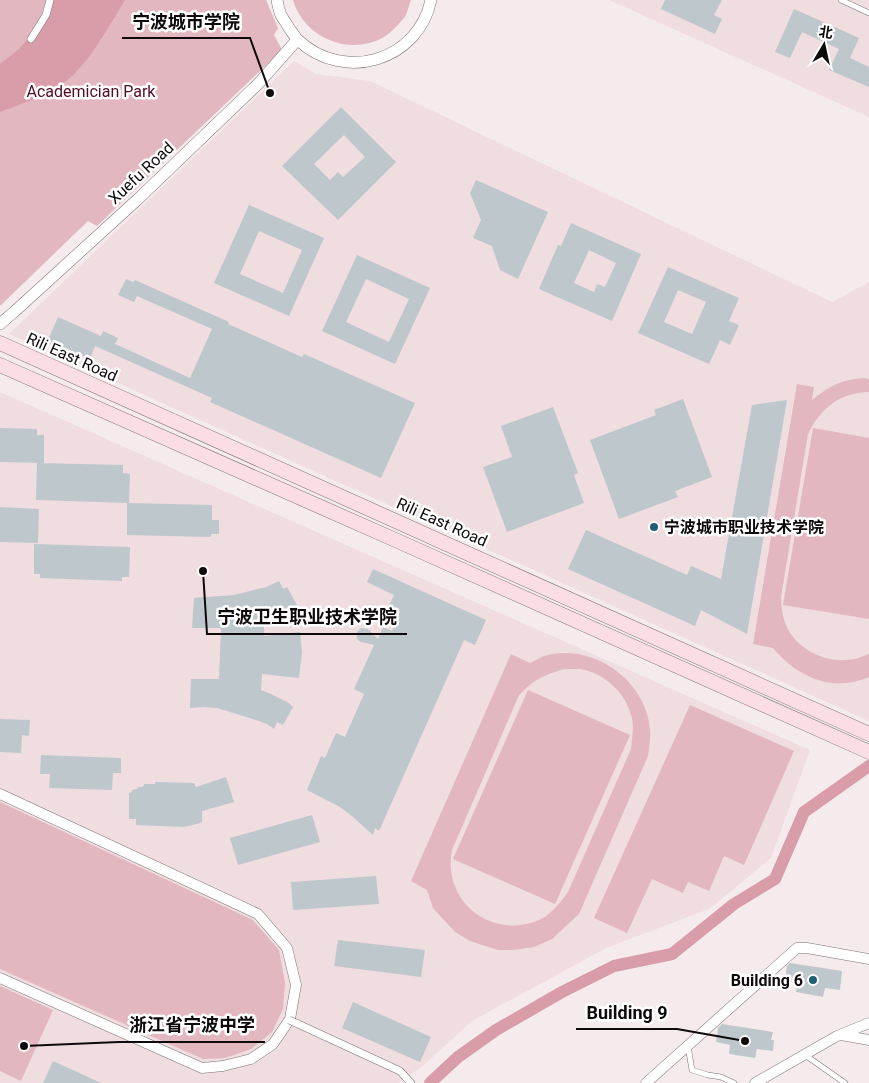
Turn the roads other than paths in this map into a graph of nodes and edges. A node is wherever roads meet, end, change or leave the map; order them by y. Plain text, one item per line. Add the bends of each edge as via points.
1 (50, 0) edge
2 (277, 0) edge
3 (431, 0) edge
4 (841, 0) edge
5 (869, 13) edge
6 (31, 39) dead end
7 (297, 40) junction
8 (0, 324) edge
9 (0, 343) edge
10 (0, 366) edge
11 (869, 734) edge
12 (866, 750) edge
13 (0, 794) edge
14 (869, 959) edge
15 (0, 978) edge
16 (292, 1022) dead end
17 (869, 1023) edge
18 (841, 1035) junction
19 (869, 1040) edge
20 (688, 1045) junction
21 (805, 1054) junction
22 (411, 1083) edge
23 (646, 1083) edge
24 (734, 1083) edge
25 (755, 1083) edge
26 (845, 1083) edge

1 - 6 street via 46,15
2 - 7 street via 281,15
3 - 7 street via 428,13 415,36 395,52 370,62 327,58
4 - 5 lane
7 - 8 street, Xuefu Road via 258,84 137,200
9 - 11 main road, Rili East Road
10 - 12 main road
13 - 15 street via 258,914 287,948 296,985 290,1019 273,1044 250,1060 202,1068
14 - 20 street via 797,948
16 - 22 street via 400,1071
17 - 18 street
18 - 19 street
18 - 21 street
20 - 23 street
20 - 24 lane via 692,1070
21 - 25 street
21 - 26 lane

